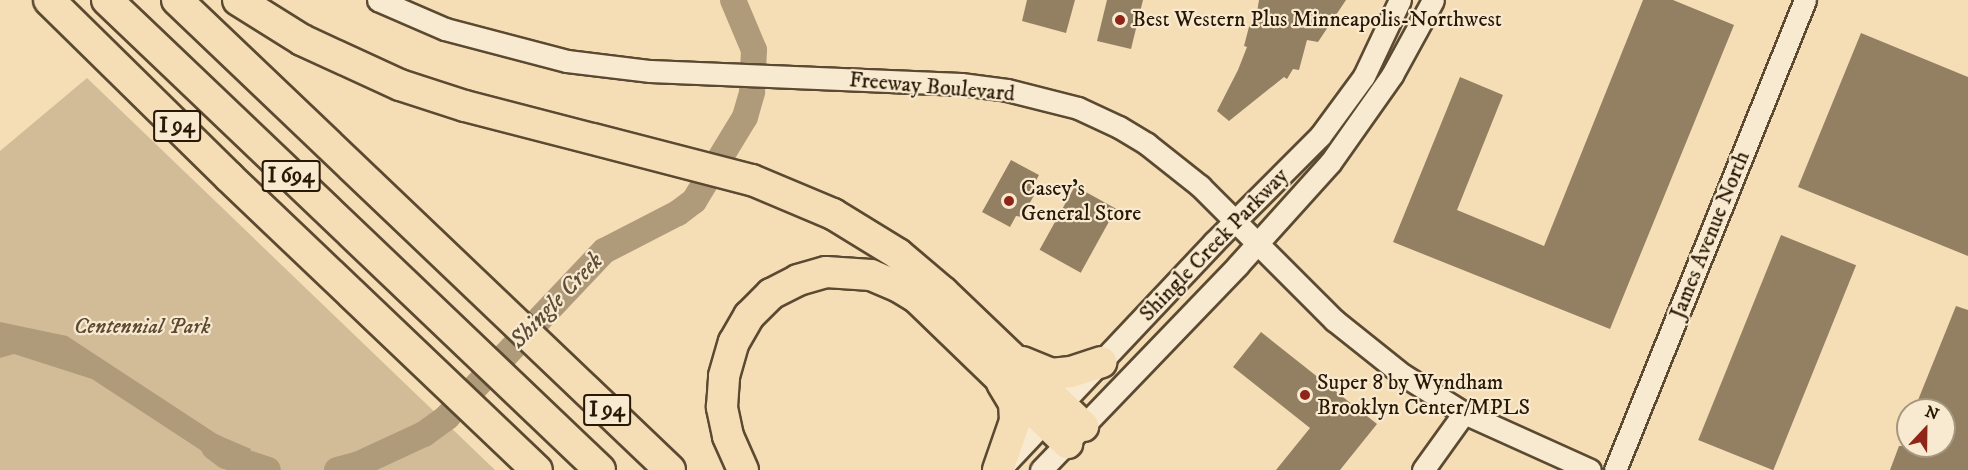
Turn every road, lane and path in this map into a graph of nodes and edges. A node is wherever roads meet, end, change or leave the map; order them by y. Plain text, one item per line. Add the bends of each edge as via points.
1 (49, 0) edge
2 (106, 0) edge
3 (177, 0) edge
4 (238, 0) edge
5 (378, 0) edge
6 (1400, 0) edge
7 (1433, 0) edge
8 (1805, 0) edge
9 (1235, 222) junction
10 (1258, 243) junction
11 (1101, 362) junction
12 (1001, 363) junction
13 (1464, 413) junction
14 (1053, 414) junction
15 (1075, 434) junction
16 (537, 470) edge
17 (600, 470) edge
18 (670, 470) edge
19 (743, 470) edge
20 (999, 470) edge
21 (1041, 470) edge
22 (1423, 470) edge
23 (1590, 470) edge
24 (1615, 470) edge

1 - 16 highway, I 94
2 - 17 highway, I 694
3 - 18 highway, I 94
4 - 12 highway via 318,48 400,85 465,106 752,180 810,203 879,242 943,292
5 - 9 street, Freeway Boulevard via 445,29 567,61 724,75 961,84 1007,90 1078,108 1147,144 1200,186
6 - 9 street, Shingle Creek Parkway via 1352,93 1320,136
7 - 10 street, Shingle Creek Parkway via 1392,75 1330,163
8 - 24 street, James Avenue North
9 - 10 street, Freeway Boulevard
9 - 11 street, Shingle Creek Parkway
10 - 13 street, Freeway Boulevard via 1367,348
10 - 15 street, Shingle Creek Parkway
11 - 12 highway via 1051,374
11 - 14 street, Shingle Creek Parkway
12 - 14 highway
12 - 19 highway via 917,298 885,280 826,272 798,280 759,304 741,328 728,357 722,407 728,436
12 - 20 highway via 1015,411
13 - 22 street
13 - 23 street, Freeway Boulevard
14 - 15 highway
14 - 20 street, Shingle Creek Parkway
15 - 21 street, Shingle Creek Parkway

